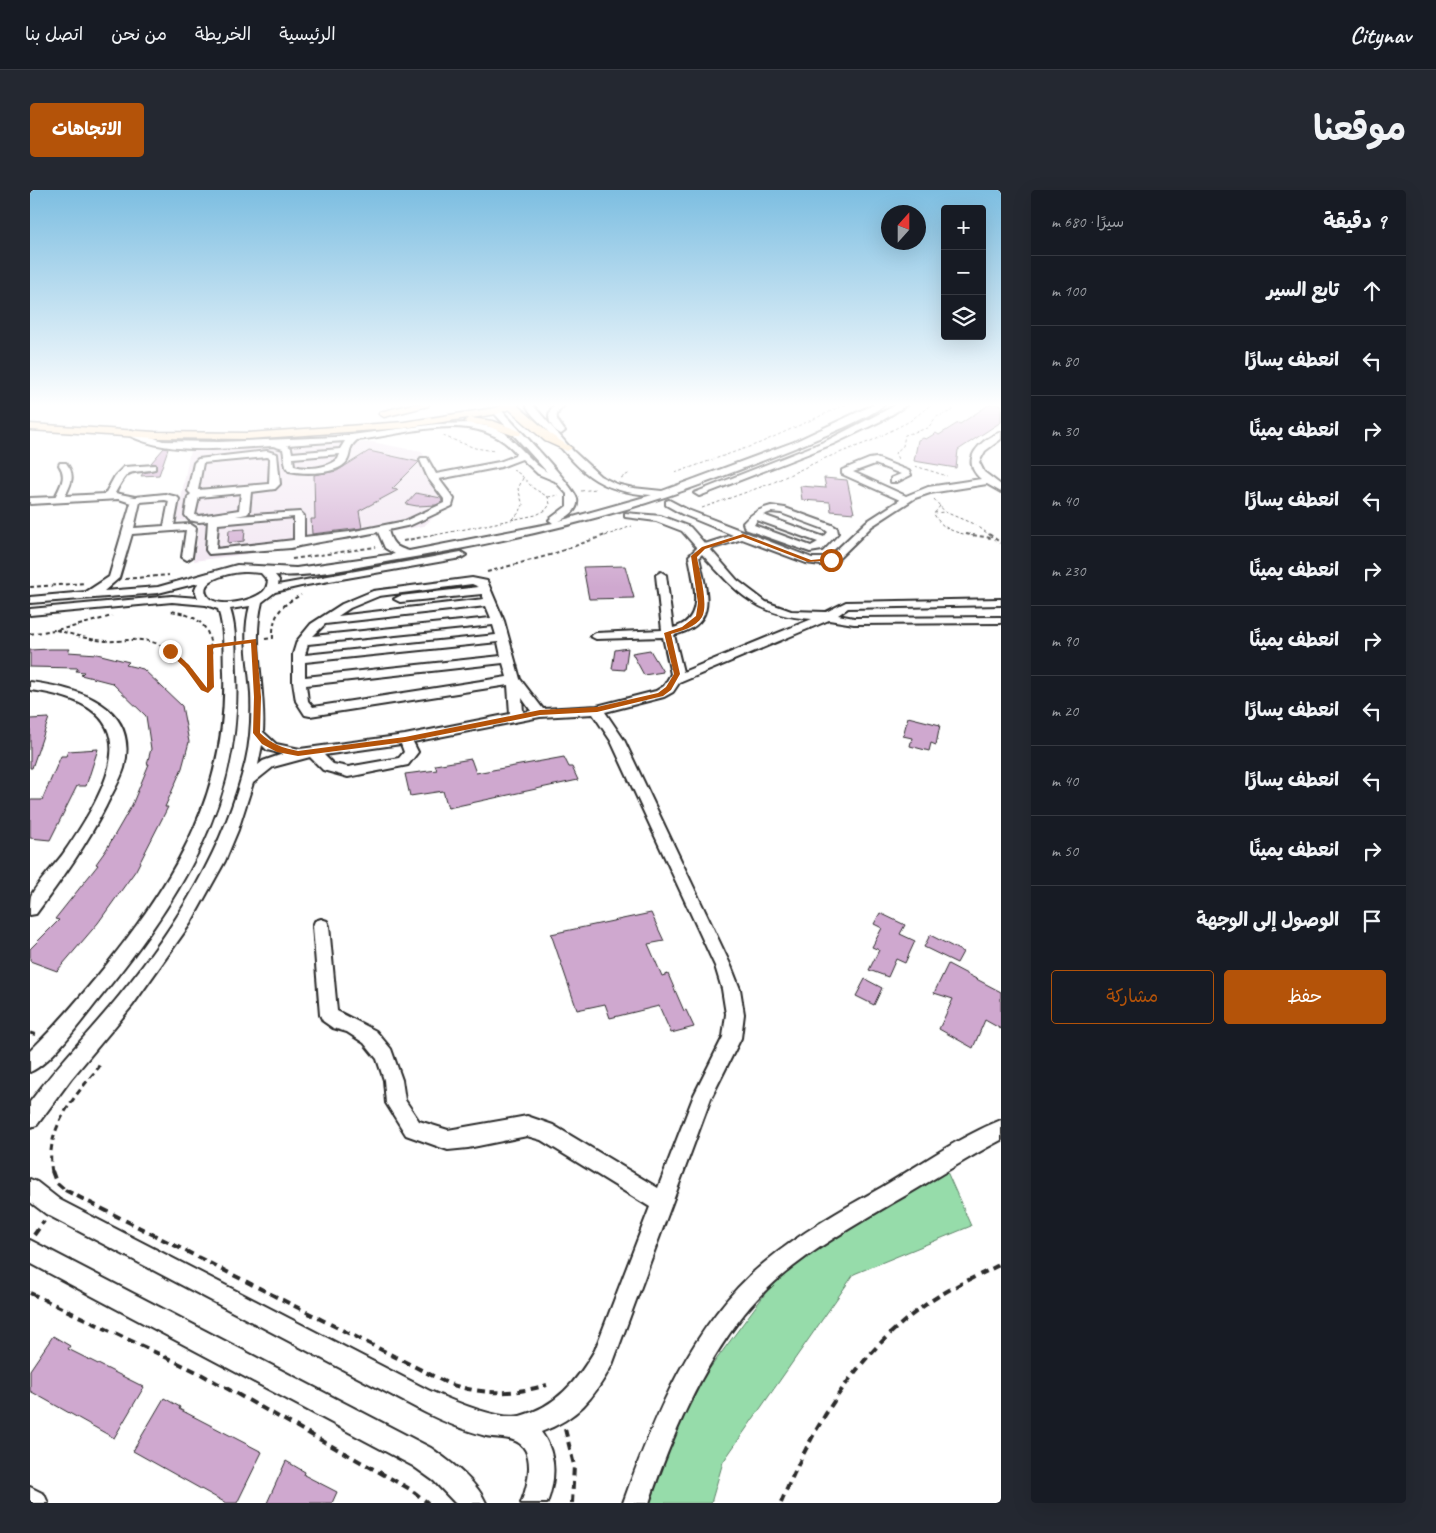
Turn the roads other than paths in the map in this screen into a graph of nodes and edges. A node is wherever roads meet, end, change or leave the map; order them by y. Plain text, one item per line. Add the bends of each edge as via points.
1 (63, 465) dead end
2 (199, 465) edge
3 (274, 465) edge
4 (291, 465) edge
5 (335, 465) edge
6 (427, 465) edge
7 (489, 465) edge
8 (532, 465) edge
9 (547, 465) edge
10 (584, 465) edge
11 (740, 465) edge
12 (770, 465) edge
13 (861, 465) joint
14 (887, 465) edge
15 (975, 465) edge
16 (152, 467) dead end
17 (889, 476) junction
18 (433, 478) junction
19 (560, 479) junction
20 (988, 481) junction
21 (875, 486) junction
22 (1001, 489) edge
23 (246, 490) junction
24 (928, 490) junction
25 (674, 491) junction
26 (196, 494) junction
27 (108, 496) junction
28 (84, 498) junction
29 (59, 499) junction
30 (906, 499) junction
31 (135, 500) junction
32 (30, 501) edge
33 (670, 503) junction
34 (244, 512) junction
35 (628, 514) junction
36 (258, 516) junction
37 (213, 519) junction
38 (188, 522) junction
39 (129, 528) junction
40 (169, 528) junction
41 (379, 528) junction
42 (536, 528) junction
43 (743, 535) junction
44 (760, 537) junction
45 (300, 541) junction
46 (798, 546) junction
47 (704, 548) junction
48 (238, 550) junction
49 (789, 553) junction
50 (409, 554) junction
51 (187, 557) dead end
52 (374, 560) junction
53 (246, 567) junction
54 (234, 568) junction
55 (266, 572) junction
56 (213, 575) junction
57 (661, 575) dead end
58 (114, 578) junction
59 (271, 590) junction
60 (133, 592) junction
61 (88, 596) junction
62 (30, 600) edge
63 (257, 601) junction
64 (489, 602) junction
65 (1001, 602) edge
66 (216, 604) junction
67 (30, 612) edge
68 (828, 616) junction
69 (1001, 620) edge
70 (498, 621) junction
71 (322, 622) junction
72 (668, 633) junction
73 (596, 636) dead end
74 (502, 638) junction
75 (303, 641) junction
76 (299, 659) junction
77 (507, 659) junction
78 (514, 680) junction
79 (674, 680) junction
80 (299, 682) junction
81 (30, 686) edge
82 (597, 710) junction
83 (540, 713) junction
84 (518, 717) junction
85 (256, 733) junction
86 (405, 739) junction
87 (313, 752) junction
88 (298, 754) junction
89 (248, 780) junction
90 (30, 909) edge
91 (321, 926) dead end
92 (30, 1063) edge
93 (30, 1118) edge
94 (1001, 1130) edge
95 (30, 1189) edge
96 (663, 1203) junction
97 (30, 1251) edge
98 (518, 1429) junction
99 (30, 1500) edge
100 (35, 1503) edge
101 (473, 1503) edge
102 (534, 1503) edge
103 (636, 1503) edge

1 - 29 street via 70,476
2 - 26 street via 193,492
3 - 23 street via 274,485
4 - 5 street via 300,470
6 - 18 street
7 - 18 street
8 - 19 street via 544,476
9 - 19 street
10 - 25 street via 607,485 632,491
11 - 25 street
12 - 33 street
13 - 17 street
13 - 21 street via 845,472
14 - 17 street via 906,473
15 - 20 street
16 - 27 street via 125,470
17 - 21 street
17 - 24 street
18 - 41 street via 449,499 449,504 412,521
19 - 42 street via 571,493 571,509
20 - 22 street
20 - 24 street
21 - 30 street
23 - 26 street
23 - 34 street
24 - 30 street
25 - 42 street
26 - 38 street
27 - 28 street
27 - 31 street
28 - 29 street
28 - 39 street via 126,504 130,510
29 - 32 street
30 - 49 street via 869,524 831,560 810,561
31 - 39 street
31 - 40 street via 174,499
33 - 35 street
33 - 43 street
34 - 36 street
34 - 37 street
35 - 47 street via 658,518 686,529
35 - 59 street via 480,551
36 - 37 street
36 - 45 street via 297,514
37 - 38 street
37 - 48 street via 211,551
38 - 40 street
38 - 51 street via 191,528
39 - 40 street
39 - 58 street
41 - 45 street
41 - 50 street via 389,547
41 - 52 street
42 - 50 street
43 - 44 street
43 - 47 street
44 - 46 street
44 - 46 street via 748,525 766,510 782,510 831,528 833,533 814,549
44 - 49 street
45 - 48 street via 291,545
46 - 49 street
47 - 68 street via 733,582 762,604 790,614
47 - 72 street via 694,556 702,603 699,616 684,629
48 - 53 street
48 - 54 street
50 - 52 street
52 - 55 street via 300,571
53 - 54 street
53 - 55 street
54 - 56 street
55 - 59 street via 274,580
56 - 60 street via 177,586
56 - 66 street via 206,580 201,592
57 - 72 street
58 - 60 street
58 - 61 street
59 - 63 street
60 - 61 street
61 - 62 street
63 - 66 street
63 - 85 street via 253,616
64 - 70 street
64 - 71 street
64 - 71 street via 483,583 434,584 376,593 346,606
65 - 68 street via 846,605
66 - 67 street via 172,599
66 - 92 street via 229,625 232,700 230,734 208,814 186,860 147,922 95,992
68 - 69 street via 854,621
68 - 79 street
70 - 74 street
70 - 75 street
71 - 75 street
72 - 73 street
72 - 79 street via 676,666
74 - 76 street
74 - 77 street
75 - 76 street
76 - 80 street
77 - 78 street
77 - 80 street
78 - 80 street via 310,712 302,701
78 - 83 street
78 - 84 street
79 - 82 street via 669,689 660,694
81 - 90 street via 52,688 92,702 106,713 116,728 120,744 118,763 92,822
82 - 83 street
82 - 96 street via 617,740 723,966 735,1014 732,1038 704,1095
83 - 84 street
84 - 86 street
85 - 88 street via 272,746
85 - 89 street
86 - 87 street
86 - 87 street via 411,752 407,760 348,772 328,767
87 - 88 street
88 - 89 street via 268,764
89 - 93 street via 235,821 194,905 130,995
91 - 96 street via 329,1015 370,1037 386,1055 394,1080 396,1103 413,1128 448,1140 526,1126 546,1132
94 - 103 street via 816,1237 775,1267 738,1304 704,1351 673,1406
95 - 98 street via 59,1198 420,1398 467,1418
96 - 98 street via 604,1357 584,1389 556,1414
97 - 101 street via 422,1457
98 - 102 street via 528,1436 541,1460 541,1489
99 - 100 street

